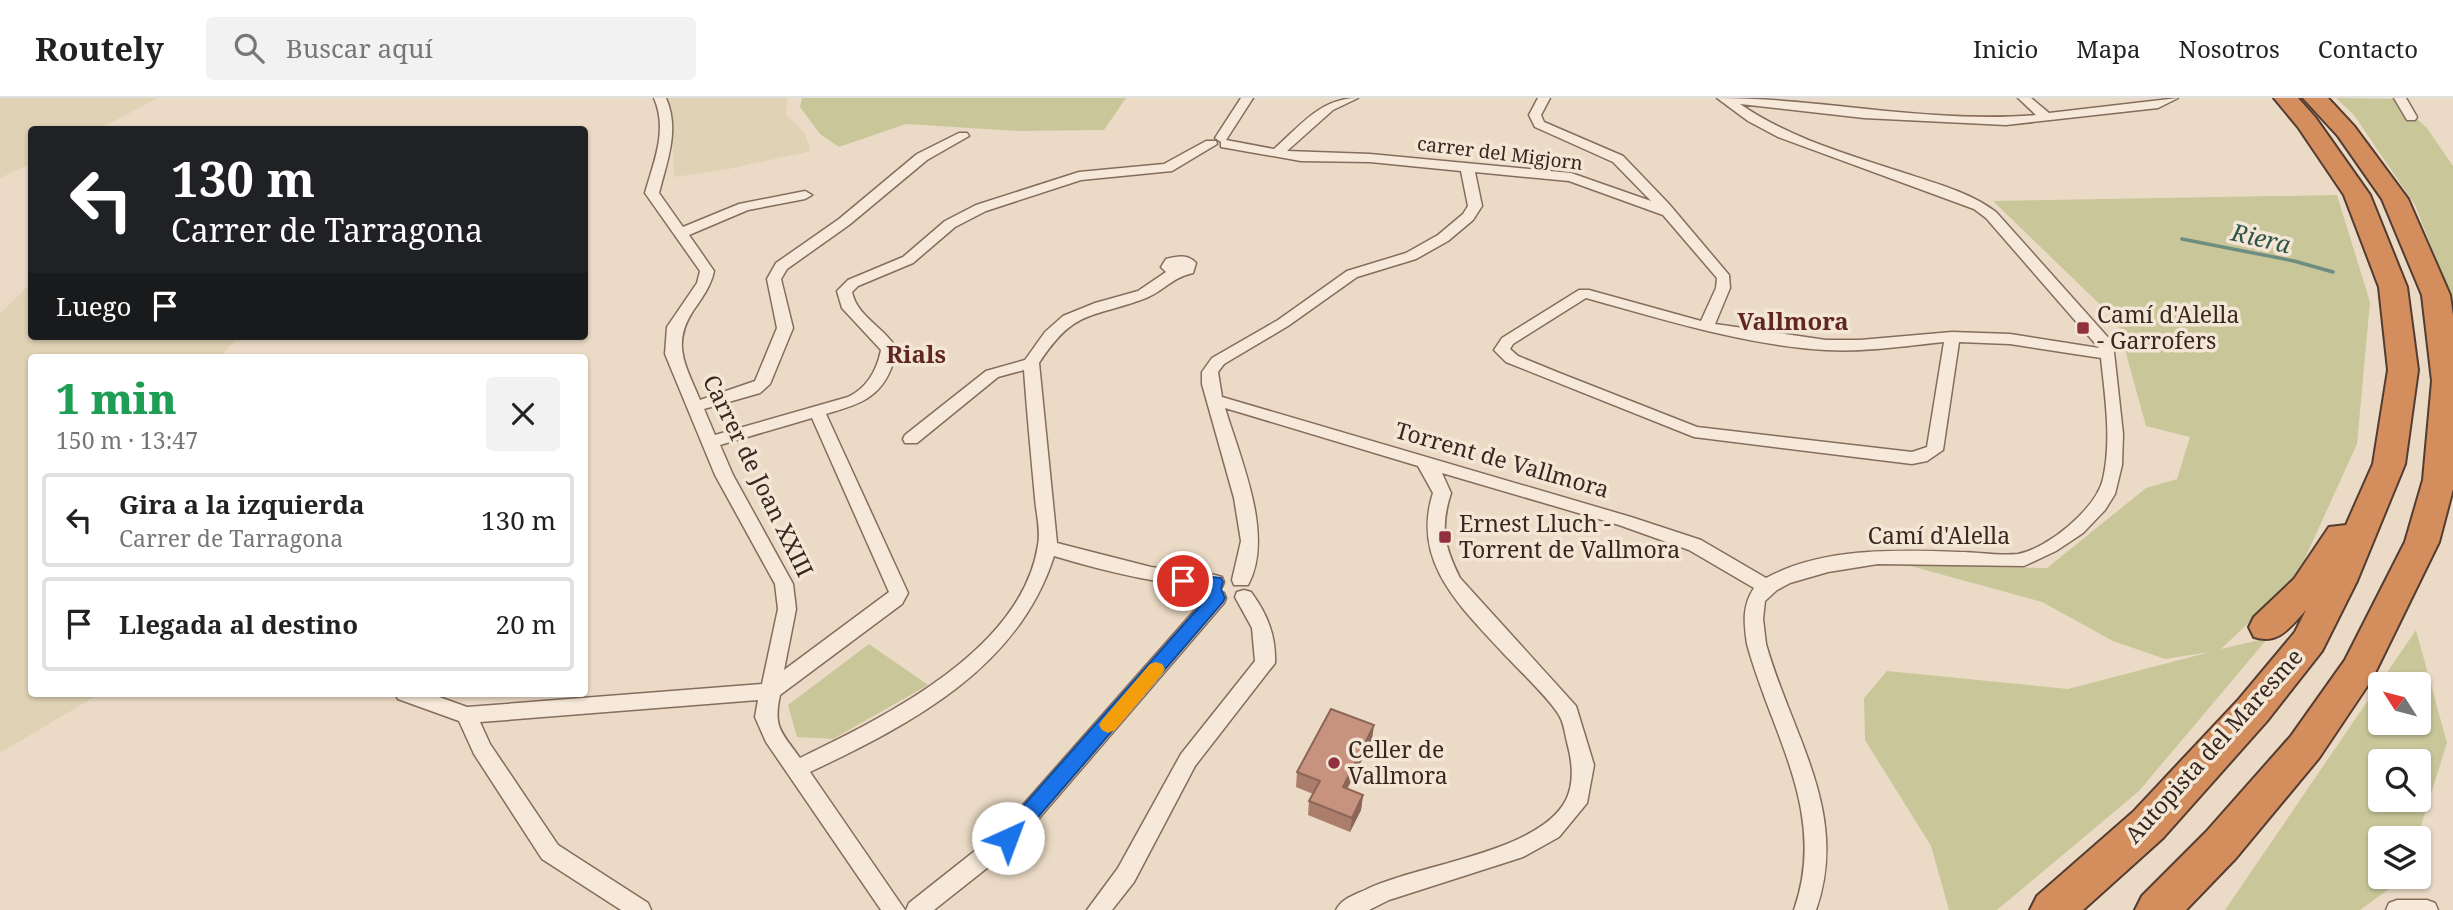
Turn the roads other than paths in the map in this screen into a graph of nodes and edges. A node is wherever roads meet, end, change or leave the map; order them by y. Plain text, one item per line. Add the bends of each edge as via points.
1 (660, 98) edge
2 (1247, 98) edge
3 (1352, 98) edge
4 (1544, 98) edge
5 (1724, 98) edge
6 (2024, 98) edge
7 (2172, 98) edge
8 (2286, 98) edge
9 (2315, 98) edge
10 (2400, 98) edge
11 (2046, 117) junction
12 (2411, 117) dead end
13 (963, 136) dead end
14 (1220, 142) junction
15 (1277, 153) junction
16 (1467, 167) junction
17 (805, 195) dead end
18 (1668, 212) junction
19 (682, 233) junction
20 (1175, 272) dead end
21 (1706, 327) junction
22 (1952, 337) junction
23 (2108, 354) junction
24 (1031, 363) junction
25 (1215, 400) junction
26 (694, 407) junction
27 (817, 412) junction
28 (911, 439) dead end
29 (710, 442) junction
30 (1425, 463) junction
31 (2389, 464) junction
32 (1471, 477) junction
33 (1441, 493) junction
34 (1047, 547) junction
35 (1766, 587) junction
36 (1242, 588) junction
37 (1216, 590) junction
38 (2267, 627) dead end
39 (770, 691) junction
40 (416, 697) edge
41 (467, 715) junction
42 (796, 769) junction
43 (640, 910) edge
44 (894, 910) edge
45 (917, 910) edge
46 (1098, 910) edge
47 (1347, 910) edge
48 (1805, 910) edge
49 (2052, 910) edge
50 (2157, 910) edge
51 (2397, 910) edge
52 (2427, 910) edge

1 - 19 street, Carrer de Joan XXIII via 667,138 652,193
2 - 14 street
3 - 15 street via 1329,107
4 - 18 street via 1535,114 1539,124 1618,159
5 - 11 street via 1895,116 2006,121
5 - 23 street, Camí d'Alella via 1766,128 1798,142 1979,206 2105,343
6 - 11 street
7 - 11 street via 2158,104
8 - 31 highway, Autopista del Maresme via 2357,195 2393,287 2403,370
9 - 50 highway via 2346,131 2395,199 2436,295 2447,381 2440,480 2422,542 2359,669 2305,747 2221,845
10 - 12 street
13 - 26 street via 922,157 844,222 781,266 774,279 785,328 762,384
14 - 15 street, carrer del Migjorn
14 - 27 street via 1174,166 1093,173 1003,200 950,224 898,265 848,286 847,305 888,346 889,353 865,396
15 - 16 street, carrer del Migjorn
16 - 18 street, carrer del Migjorn via 1571,177
16 - 25 street via 1475,206 1453,232 1411,256 1352,274 1283,323 1218,361 1210,376
17 - 19 street via 744,207
18 - 21 street, carrer del Migjorn via 1724,278
19 - 26 street, Carrer de Joan XXIII via 707,271 672,339 673,354
20 - 24 street via 1143,294 1068,319
21 - 22 street via 1826,345
21 - 22 street via 1584,293 1507,341 1502,350 1551,376 1694,432 1912,458 1935,450
22 - 23 street via 2010,339
23 - 35 street, Camí d'Alella via 2111,481 2105,500 2082,526 2022,560 1878,557 1826,565
24 - 28 street via 992,374
24 - 34 street
25 - 30 street, Torrent de Vallmora
25 - 36 street via 1243,498 1250,541
26 - 29 street, Carrer de Joan XXIII
27 - 29 street
27 - 39 street via 899,593
29 - 39 street, Carrer de Joan XXIII via 787,593
30 - 32 street, Torrent de Vallmora
30 - 33 street
31 - 38 highway via 2307,588
31 - 49 highway, Autopista del Maresme via 2309,641 2148,825
32 - 33 street
32 - 35 street, Torrent de Vallmora via 1695,545
33 - 47 street via 1435,525 1442,560 1466,601 1569,712 1579,734 1584,778 1571,810 1548,836 1522,849 1389,889
34 - 37 street
34 - 42 street via 1021,608 1002,633 949,682 888,724
35 - 48 street via 1752,612 1758,653 1814,815 1818,847 1816,880
36 - 37 street via 1230,602
36 - 46 street via 1261,624 1267,644 1265,663 1188,760 1126,875
37 - 45 street via 1008,838
39 - 41 street
39 - 42 street, Carrer de Joan XXIII via 765,717
40 - 41 street
41 - 43 street via 481,748 550,852
42 - 44 street, Carrer de Joan XXIII
51 - 52 street

